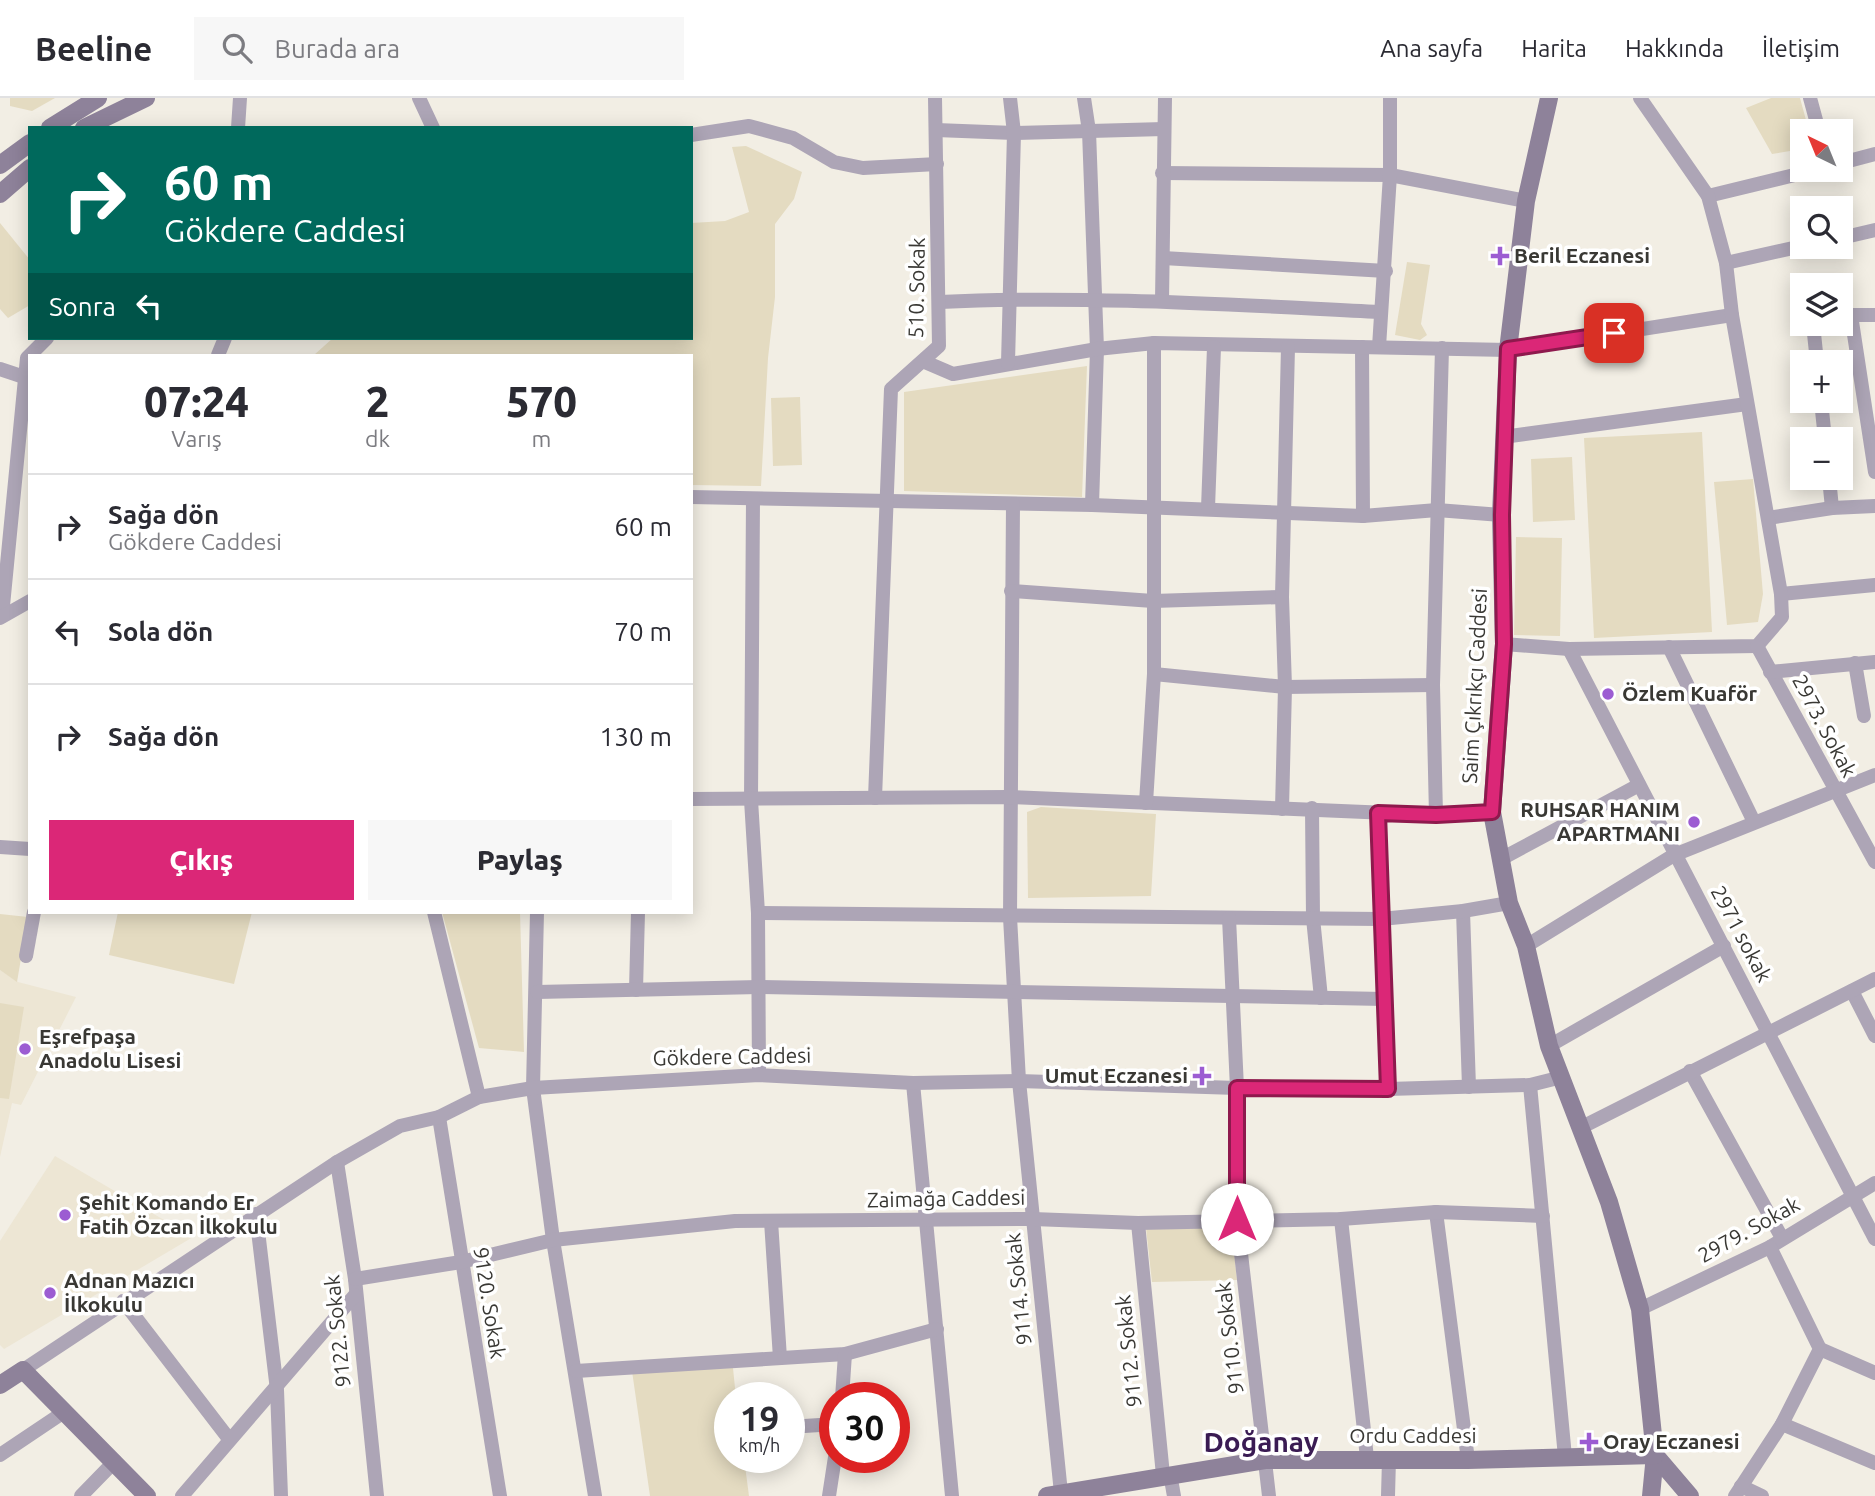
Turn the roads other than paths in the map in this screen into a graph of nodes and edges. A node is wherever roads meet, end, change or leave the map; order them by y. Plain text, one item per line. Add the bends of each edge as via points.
1 (146, 98) edge
2 (240, 98) edge
3 (419, 98) edge
4 (935, 98) edge
5 (1010, 98) edge
6 (1084, 98) edge
7 (1165, 98) edge
8 (1390, 98) edge
9 (1549, 98) edge
10 (1640, 98) edge
11 (1810, 98) edge
12 (94, 99) edge
13 (1816, 119) edge
14 (53, 126) edge
15 (88, 126) edge
16 (238, 126) edge
17 (432, 126) edge
18 (1164, 129) junction
19 (936, 130) junction
20 (1089, 131) junction
21 (1014, 133) junction
22 (693, 135) edge
23 (28, 145) edge
24 (1875, 154) edge
25 (1853, 160) edge
26 (937, 164) junction
27 (0, 166) edge
28 (28, 170) edge
29 (1162, 173) junction
30 (1391, 175) junction
31 (1790, 176) edge
32 (0, 194) edge
33 (1708, 196) junction
34 (1525, 201) junction
35 (1875, 230) edge
36 (1853, 235) edge
37 (1790, 249) edge
38 (1163, 258) junction
39 (1726, 263) junction
40 (1386, 271) junction
41 (1008, 299) junction
42 (1095, 301) junction
43 (1162, 301) junction
44 (940, 302) junction
45 (1380, 312) junction
46 (1732, 315) junction
47 (1853, 315) edge
48 (1875, 315) edge
49 (1850, 336) edge
50 (45, 340) edge
51 (1154, 343) junction
52 (1214, 347) junction
53 (1288, 347) junction
54 (1362, 347) junction
55 (1379, 347) junction
56 (1442, 348) junction
57 (1097, 349) junction
58 (1508, 349) junction
59 (31, 354) edge
60 (28, 357) edge
61 (925, 362) junction
62 (1008, 363) junction
63 (0, 369) edge
64 (27, 378) junction
65 (1746, 404) junction
66 (1503, 438) junction
67 (1875, 472) edge
68 (1830, 490) edge
69 (693, 497) edge
70 (753, 499) junction
71 (885, 499) junction
72 (1013, 504) junction
73 (1092, 505) junction
74 (1875, 506) edge
75 (1208, 508) junction
76 (1832, 508) junction
77 (1154, 509) junction
78 (1437, 510) junction
79 (1285, 511) junction
80 (1502, 515) junction
81 (1363, 516) junction
82 (1768, 518) junction
83 (1875, 585) edge
84 (1012, 591) junction
85 (1781, 594) junction
86 (1282, 597) junction
87 (1153, 601) junction
88 (28, 602) edge
89 (1, 617) edge
90 (1504, 644) junction
91 (1756, 646) junction
92 (1670, 647) junction
93 (1569, 649) junction
94 (1875, 662) edge
95 (1855, 663) junction
96 (1770, 672) junction
97 (1154, 674) junction
98 (1433, 685) junction
99 (1284, 687) junction
100 (1864, 716) dead end
101 (1875, 775) edge
102 (1639, 785) junction
103 (1835, 792) junction
104 (1009, 797) junction
105 (875, 798) junction
106 (693, 799) edge
107 (751, 800) junction
108 (1146, 803) junction
109 (1312, 808) junction
110 (1282, 809) junction
111 (1492, 812) junction
112 (1378, 813) junction
113 (1436, 815) junction
114 (1754, 822) junction
115 (0, 847) edge
116 (28, 849) edge
117 (1674, 855) junction
118 (1501, 859) junction
119 (1875, 862) edge
120 (1509, 903) junction
121 (1463, 911) junction
122 (758, 913) junction
123 (34, 914) edge
124 (433, 914) edge
125 (537, 914) edge
126 (638, 914) edge
127 (1010, 917) junction
128 (1229, 918) junction
129 (1313, 918) junction
130 (1381, 919) junction
131 (1527, 946) junction
132 (1724, 946) junction
133 (26, 956) dead end
134 (1875, 979) edge
135 (759, 987) junction
136 (636, 990) junction
137 (1852, 991) junction
138 (537, 992) junction
139 (1014, 993) junction
140 (1233, 997) junction
141 (1321, 998) junction
142 (1384, 999) junction
143 (1770, 1034) junction
144 (1875, 1036) edge
145 (1549, 1046) junction
146 (1690, 1071) junction
147 (759, 1075) junction
148 (1562, 1077) junction
149 (1019, 1081) junction
150 (913, 1083) junction
151 (1530, 1085) junction
152 (1469, 1087) junction
153 (533, 1088) junction
154 (1237, 1088) junction
155 (1388, 1089) junction
156 (479, 1097) junction
157 (439, 1118) junction
158 (1582, 1127) junction
159 (337, 1162) junction
160 (1875, 1183) edge
161 (1853, 1194) junction
162 (1436, 1212) junction
163 (256, 1214) junction
164 (1543, 1216) junction
165 (1033, 1219) junction
166 (1237, 1219) junction
167 (1341, 1219) junction
168 (771, 1221) junction
169 (926, 1221) junction
170 (1138, 1223) junction
171 (1782, 1238) junction
172 (1875, 1239) edge
173 (553, 1240) junction
174 (1770, 1247) junction
175 (461, 1262) junction
176 (355, 1279) junction
177 (355, 1295) junction
178 (123, 1301) junction
179 (1640, 1309) junction
180 (937, 1329) junction
181 (1820, 1349) junction
182 (845, 1354) junction
183 (780, 1358) junction
184 (23, 1370) junction
185 (576, 1371) junction
186 (1875, 1373) edge
187 (843, 1382) edge
188 (0, 1385) edge
189 (276, 1390) junction
190 (64, 1412) junction
191 (1782, 1424) junction
192 (229, 1439) junction
193 (0, 1455) edge
194 (1655, 1455) junction
195 (1566, 1457) junction
196 (1367, 1458) junction
197 (1265, 1460) junction
198 (1389, 1460) junction
199 (1468, 1460) junction
200 (115, 1461) junction
201 (1875, 1463) edge
202 (833, 1473) edge
203 (1166, 1474) junction
204 (1738, 1491) edge
205 (1062, 1494) edge
206 (81, 1496) edge
207 (147, 1496) edge
208 (182, 1496) edge
209 (281, 1496) edge
210 (377, 1496) edge
211 (500, 1496) edge
212 (595, 1496) edge
213 (829, 1496) edge
214 (952, 1496) edge
215 (1174, 1496) edge
216 (1269, 1496) edge
217 (1388, 1496) edge
218 (1651, 1496) edge
219 (1690, 1496) edge
220 (1762, 1496) edge

1 - 15 main road
2 - 16 street
3 - 17 street
4 - 19 street, 510. Sokak
5 - 21 street
6 - 20 street
7 - 18 street
8 - 30 street
9 - 34 main road, Saim Çıkrıkçı Caddesi
10 - 33 street
11 - 13 street
12 - 14 main road
18 - 20 street
18 - 29 street
19 - 21 street
19 - 26 street, 510. Sokak
20 - 21 street
20 - 42 street
21 - 41 street
22 - 26 street via 749,126 793,138 835,162 863,168
23 - 27 main road
24 - 25 street
26 - 44 street, 510. Sokak
28 - 32 main road
29 - 30 street
29 - 38 street
30 - 34 street
30 - 40 street
31 - 33 street
33 - 39 street
34 - 58 main road, Saim Çıkrıkçı Caddesi
35 - 36 street
37 - 39 street
38 - 40 street
38 - 43 street
39 - 46 street
40 - 45 street
41 - 42 street
41 - 44 street
41 - 62 street
42 - 43 street
42 - 57 street
43 - 45 street
44 - 61 street, 510. Sokak via 939,346
45 - 55 street
46 - 58 street
46 - 65 street
47 - 48 street
49 - 67 street
50 - 59 street
51 - 52 street
51 - 57 street
51 - 77 street
52 - 53 street
52 - 75 street
53 - 54 street
53 - 79 street
54 - 55 street
54 - 81 street
55 - 56 street
56 - 58 street
56 - 78 street
57 - 62 street
57 - 73 street
58 - 66 main road, Saim Çıkrıkçı Caddesi
60 - 64 street
61 - 62 street via 953,374
61 - 71 street, 510. Sokak via 891,389
63 - 64 street
64 - 89 street
65 - 66 street
65 - 82 street
66 - 80 main road, Saim Çıkrıkçı Caddesi
68 - 76 street
69 - 70 street
70 - 71 street
70 - 107 street
71 - 72 street
71 - 105 street, 510. Sokak
72 - 73 street
72 - 84 street, 9114. Sokak
73 - 77 street
74 - 76 street
75 - 77 street
75 - 79 street
76 - 82 street
77 - 87 street
78 - 80 street
78 - 81 street
78 - 98 street
79 - 81 street
79 - 86 street
80 - 90 main road, Saim Çıkrıkçı Caddesi
82 - 85 street
83 - 85 street
84 - 87 street
84 - 104 street, 9114. Sokak
85 - 91 street via 1782,617
86 - 87 street
86 - 99 street
87 - 97 street
88 - 89 street
90 - 93 street
90 - 111 main road, Saim Çıkrıkçı Caddesi
91 - 92 street
91 - 96 street, 2973. Sokak
92 - 93 street
92 - 114 street
93 - 102 street, 2971 sokak
94 - 95 street
95 - 96 street
95 - 100 street
96 - 103 street, 2973. Sokak
97 - 99 street
97 - 108 street
98 - 99 street
98 - 113 street
99 - 110 street
101 - 103 street
102 - 117 street, 2971 sokak
102 - 118 street
103 - 114 street
103 - 119 street, 2973. Sokak
104 - 105 street
104 - 108 street
104 - 127 street, 9114. Sokak
105 - 107 street
106 - 107 street
107 - 122 street
108 - 110 street
109 - 110 street
109 - 112 street
109 - 129 street
111 - 113 street
111 - 118 main road, Saim Çıkrıkçı Caddesi
112 - 113 street
112 - 130 street
114 - 117 street
115 - 116 street
117 - 131 street
117 - 132 street, 2971 sokak
118 - 120 main road, Saim Çıkrıkçı Caddesi
120 - 121 street
120 - 131 main road, Saim Çıkrıkçı Caddesi
121 - 130 street
121 - 152 street
122 - 127 street
122 - 135 street
123 - 133 street
124 - 156 street
125 - 138 street
126 - 136 street
127 - 128 street
127 - 139 street, 9114. Sokak
128 - 129 street
128 - 140 street, 9110. Sokak
129 - 130 street
129 - 141 street
130 - 142 street
131 - 145 main road, Saim Çıkrıkçı Caddesi
132 - 143 street, 2971 sokak
132 - 145 street
134 - 137 street
135 - 136 street
135 - 139 street
135 - 147 street
136 - 138 street
137 - 143 street
137 - 144 street
138 - 153 street
139 - 140 street
139 - 149 street, 9114. Sokak
140 - 141 street
140 - 154 street, 9110. Sokak
141 - 142 street
142 - 155 street
143 - 146 street
143 - 161 street, 2971 sokak
145 - 148 main road, Saim Çıkrıkçı Caddesi
146 - 158 street
146 - 171 street
147 - 150 street, Gökdere Caddesi
147 - 153 street, Gökdere Caddesi
148 - 151 street, Gökdere Caddesi
148 - 158 main road, Saim Çıkrıkçı Caddesi
149 - 150 street, Gökdere Caddesi
149 - 154 street, Gökdere Caddesi
149 - 165 street, 9114. Sokak
150 - 169 street
151 - 152 street, Gökdere Caddesi
151 - 164 street
152 - 155 street, Gökdere Caddesi
153 - 156 street, Gökdere Caddesi
153 - 173 street
154 - 155 street, Gökdere Caddesi
154 - 166 street, 9110. Sokak
156 - 157 street, Gökdere Caddesi
157 - 159 street, Gökdere Caddesi via 400,1126
157 - 175 street, 9120. Sokak
158 - 179 main road, Saim Çıkrıkçı Caddesi
159 - 163 street, Gökdere Caddesi
159 - 176 street, 9122. Sokak
160 - 161 street, 2979. Sokak
161 - 171 street, 2979. Sokak
161 - 172 street, 2971 sokak
162 - 164 street, Zaimağa Caddesi
162 - 167 street, Zaimağa Caddesi
162 - 199 street
163 - 178 street, Gökdere Caddesi
163 - 189 street
164 - 195 street
165 - 169 street, Zaimağa Caddesi
165 - 170 street, Zaimağa Caddesi
165 - 205 street, 9114. Sokak
166 - 167 street, Zaimağa Caddesi
166 - 170 street, Zaimağa Caddesi
166 - 197 street, 9110. Sokak
167 - 196 street
168 - 169 street, Zaimağa Caddesi
168 - 173 street, Zaimağa Caddesi
168 - 183 street
169 - 180 street
170 - 203 street, 9112. Sokak
171 - 174 street, 2979. Sokak
173 - 175 street, Zaimağa Caddesi
173 - 185 street
174 - 179 street, 2979. Sokak
174 - 181 street
175 - 176 street, Zaimağa Caddesi
175 - 211 street, 9120. Sokak
176 - 177 street, 9122. Sokak
177 - 189 street
177 - 210 street, 9122. Sokak
178 - 184 street, Gökdere Caddesi
178 - 192 street
179 - 194 main road, Saim Çıkrıkçı Caddesi
180 - 182 street
180 - 214 street
181 - 186 street
181 - 191 street
182 - 183 street
182 - 187 street
183 - 185 street
184 - 188 main road, Gökdere Caddesi
184 - 190 main road
185 - 212 street
189 - 192 street
189 - 209 street
190 - 193 street
190 - 200 main road
191 - 201 street
191 - 204 street
192 - 208 street
194 - 195 main road, Ordu Caddesi
194 - 218 main road, Saim Çıkrıkçı Caddesi
194 - 219 main road
195 - 199 main road, Ordu Caddesi
196 - 197 main road, Ordu Caddesi
196 - 198 main road, Ordu Caddesi
197 - 203 main road, Ordu Caddesi
197 - 216 street, 9110. Sokak
198 - 199 main road, Ordu Caddesi
198 - 217 street
200 - 206 street
200 - 207 main road
202 - 213 street
203 - 205 main road, Ordu Caddesi
203 - 215 street, 9112. Sokak
204 - 220 street

